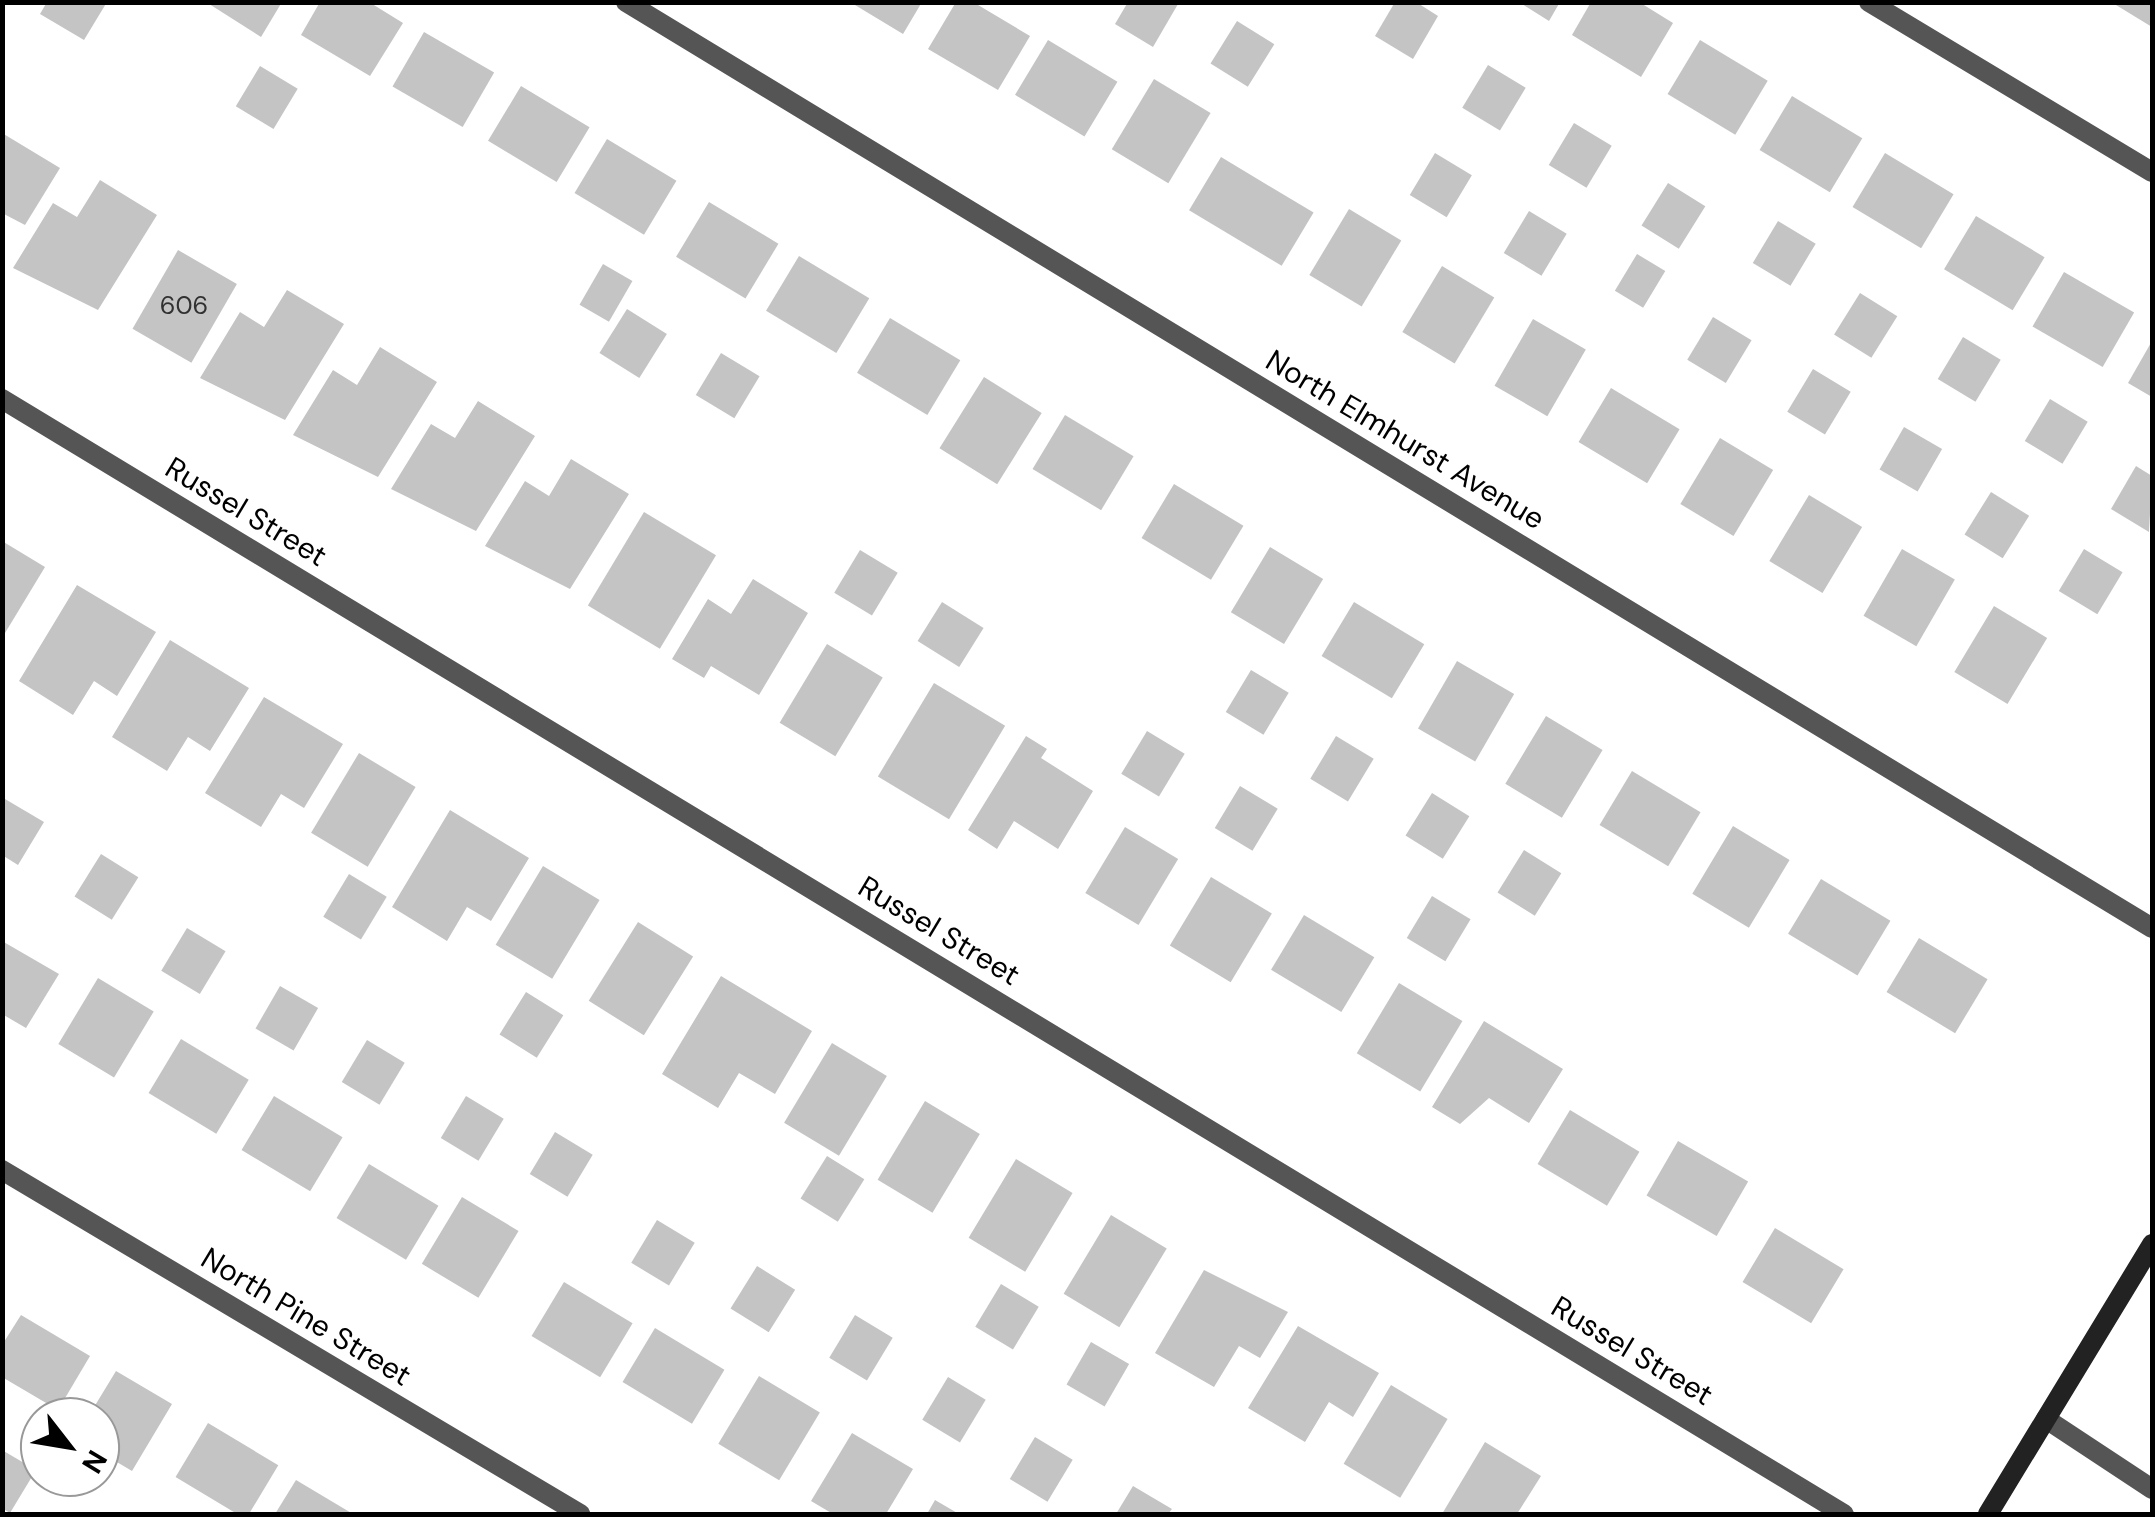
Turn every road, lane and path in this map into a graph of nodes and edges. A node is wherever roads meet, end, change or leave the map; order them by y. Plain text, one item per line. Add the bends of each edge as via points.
1 (626, 2) edge
2 (1869, 2) edge
3 (2152, 172) edge
4 (2, 400) edge
5 (2152, 928) edge
6 (2, 1170) edge
7 (2152, 1244) edge
8 (2046, 1419) junction
9 (2152, 1489) edge
10 (580, 1514) edge
11 (1844, 1514) edge
12 (1988, 1514) edge

1 - 5 street, North Elmhurst Avenue
2 - 3 street
4 - 11 street, Russel Street
6 - 10 street, North Pine Street
7 - 8 main road
8 - 9 street
8 - 12 main road

